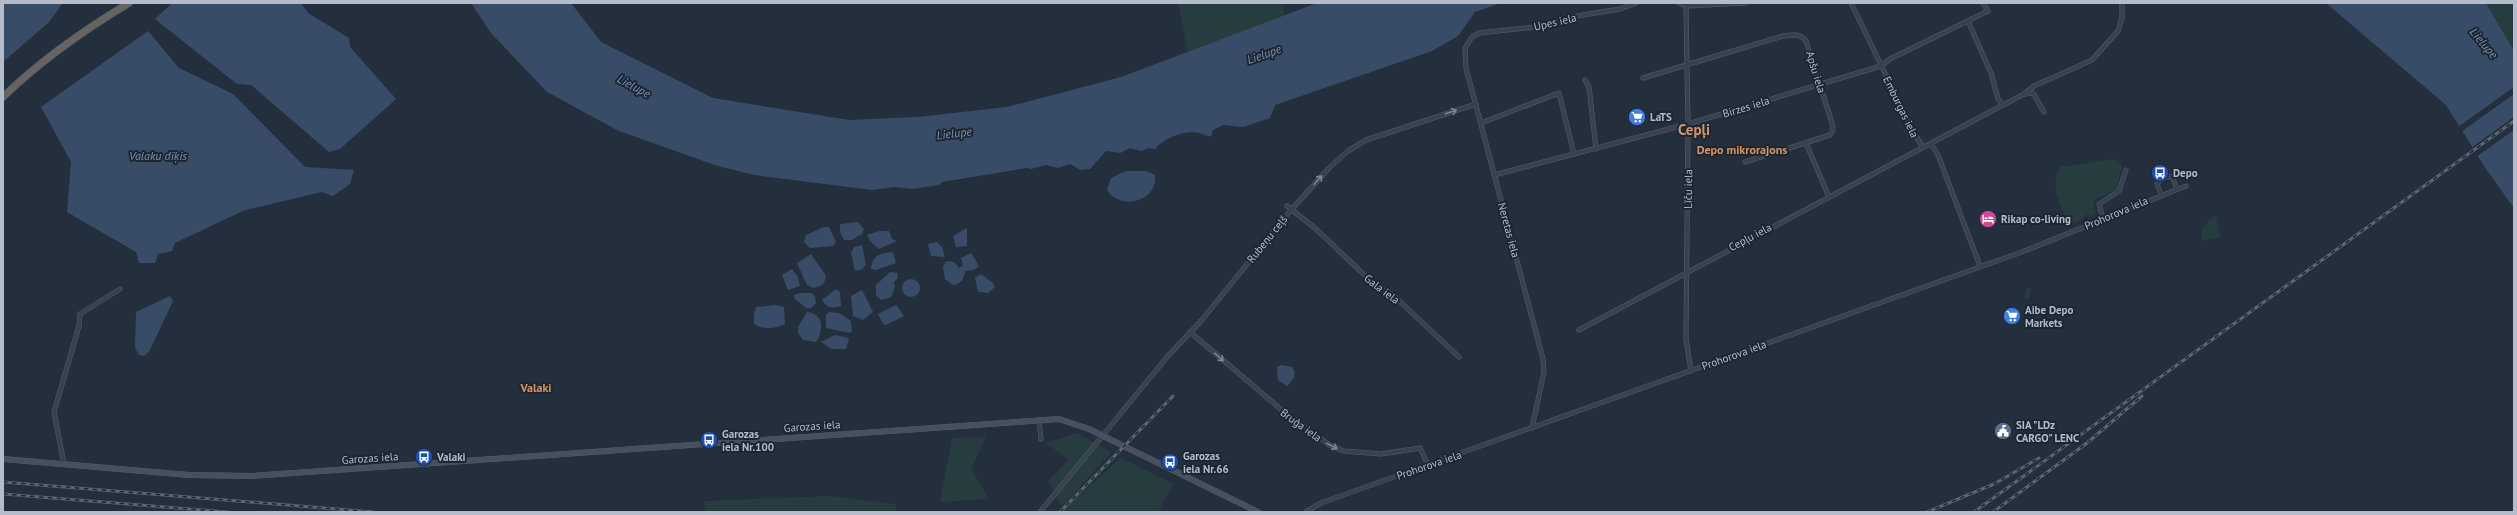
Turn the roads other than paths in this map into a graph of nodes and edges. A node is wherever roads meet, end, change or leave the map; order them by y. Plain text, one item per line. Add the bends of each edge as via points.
1 (130, 3) edge
2 (1636, 3) edge
3 (1679, 3) edge
4 (1746, 3) edge
5 (1851, 3) edge
6 (1983, 3) edge
7 (2122, 3) edge
8 (1686, 6) junction
9 (1968, 21) junction
10 (1474, 36) joint
11 (1687, 66) junction
12 (1881, 66) junction
13 (1643, 78) dead end
14 (1585, 80) dead end
15 (1821, 85) junction
16 (2024, 94) junction
17 (3, 97) edge
18 (1476, 104) junction
19 (2003, 105) junction
20 (2044, 112) dead end
21 (1481, 123) junction
22 (1688, 124) junction
23 (1806, 143) junction
24 (1931, 144) junction
25 (1923, 147) junction
26 (1596, 149) junction
27 (1574, 154) junction
28 (1746, 162) dead end
29 (2126, 170) dead end
30 (1494, 174) junction
31 (2186, 186) dead end
32 (2177, 189) junction
33 (2160, 195) junction
34 (1829, 197) junction
35 (1287, 206) dead end
36 (1292, 209) junction
37 (2103, 219) junction
38 (1980, 266) junction
39 (1686, 272) junction
40 (120, 289) dead end
41 (1579, 330) dead end
42 (1190, 332) junction
43 (1459, 357) dead end
44 (1691, 371) junction
45 (1039, 420) junction
46 (1532, 428) junction
47 (1104, 436) junction
48 (1040, 439) dead end
49 (3, 459) edge
50 (64, 464) junction
51 (1428, 465) junction
52 (1040, 512) edge
53 (1258, 512) edge
54 (1306, 512) edge

1 - 17 highway via 71,40 39,64
2 - 10 street, Upes iela via 1545,26 1487,32
3 - 8 street
4 - 8 street
5 - 12 street, Emburgas iela
6 - 9 street, Birzes iela via 1988,11
7 - 16 street via 2122,18 2118,31 2092,60 2034,86
8 - 11 street, Līču iela
9 - 12 street, Birzes iela via 1890,59
9 - 19 street via 1991,73 1998,99
10 - 18 street, Neretas iela via 1466,45 1464,56
11 - 13 street, Apšu iela
11 - 15 street, Apšu iela via 1783,36 1799,35 1806,41
11 - 22 street, Līču iela
12 - 15 street, Birzes iela
12 - 25 street, Emburgas iela
14 - 26 street via 1589,87
15 - 22 street, Birzes iela
15 - 23 street, Apšu iela via 1833,130 1830,135
16 - 19 street
16 - 20 street via 2036,95
18 - 21 street, Neretas iela
36 -> 18 street, Rubeņu ceļš via 1329,168 1356,145
19 - 24 street
21 - 27 street via 1559,93
21 - 30 street, Neretas iela
22 - 26 street, Birzes iela
22 - 39 street, Līču iela
23 - 28 street, Apšu iela
23 - 34 street
24 - 25 street, Emburgas iela
24 - 38 street, Emburgas iela via 1938,155
25 - 34 street, Cepļu iela
26 - 27 street, Birzes iela
27 - 30 street, Birzes iela
29 - 37 street via 2119,191 2099,204
30 - 46 street, Neretas iela via 1543,359 1544,372
31 - 32 street, Prohorova iela
32 - 33 street, Prohorova iela
32 - 33 street, Prohorova iela via 2172,176 2162,178 2157,184
33 - 37 street, Prohorova iela
34 - 39 street, Cepļu iela
35 - 36 street, Gala iela
36 - 42 street, Rubeņu ceļš
36 - 43 street, Gala iela via 1376,286 1393,294
37 - 38 street, Prohorova iela
38 - 44 street, Prohorova iela
39 - 41 street, Cepļu iela
39 - 44 street, Līču iela via 1686,339
40 - 50 street via 80,314 80,326 54,412
42 - 47 street, Rubeņu ceļš
42 -> 51 street, Bruģa iela via 1284,412 1331,446 1344,451 1381,454 1420,448
44 - 46 street, Prohorova iela
45 - 47 main road, Garozas iela via 1070,421
45 - 48 street
45 - 50 main road, Garozas iela via 252,476 189,475
46 - 51 street, Prohorova iela
47 - 52 street, Rubeņu ceļš
47 - 53 main road, Garozas iela
49 - 50 main road, Garozas iela
51 - 54 street, Prohorova iela via 1316,505

